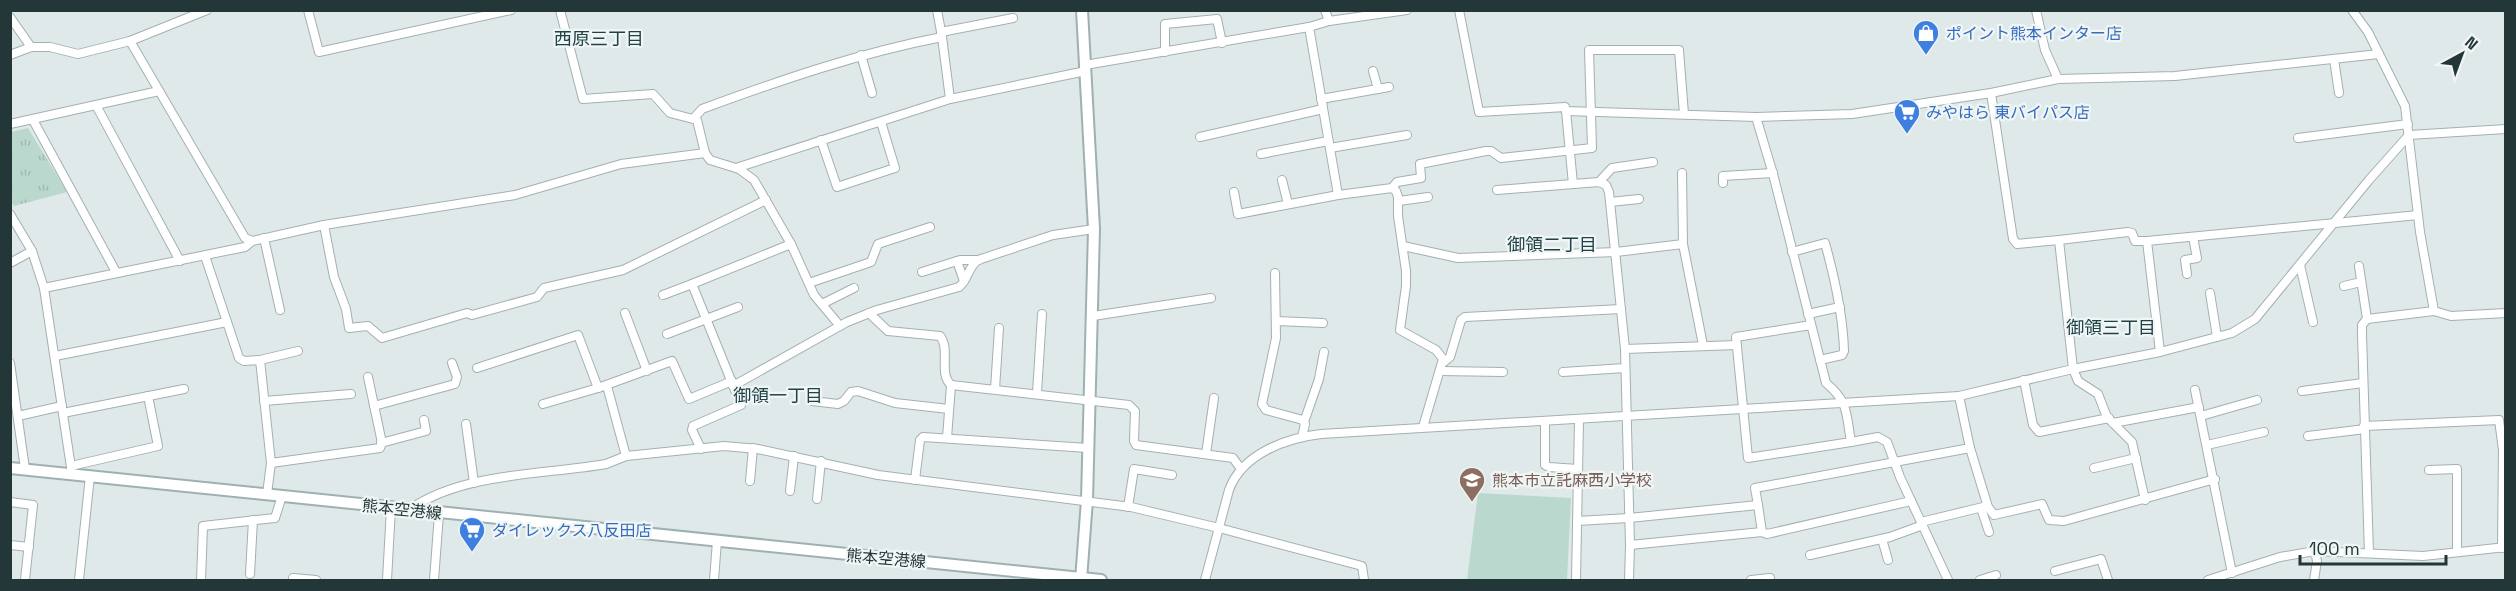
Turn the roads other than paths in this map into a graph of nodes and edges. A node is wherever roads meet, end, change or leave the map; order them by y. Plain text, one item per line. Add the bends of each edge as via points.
1 (207, 10) edge
2 (308, 10) edge
3 (511, 10) edge
4 (560, 10) edge
5 (937, 10) edge
6 (1082, 10) edge
7 (1325, 10) edge
8 (1407, 10) edge
9 (1459, 10) edge
10 (2036, 10) edge
11 (2352, 10) edge
12 (10, 17) edge
13 (1013, 18) dead end
14 (1329, 21) junction
15 (1309, 27) junction
16 (941, 35) junction
17 (130, 41) junction
18 (1222, 43) junction
19 (31, 48) junction
20 (1165, 52) junction
21 (2379, 54) junction
22 (10, 55) edge
23 (861, 55) junction
24 (2334, 59) junction
25 (1085, 68) junction
26 (1373, 71) dead end
27 (2058, 79) junction
28 (1389, 87) dead end
29 (1378, 89) junction
30 (159, 91) junction
31 (872, 93) dead end
32 (1991, 93) junction
33 (2339, 93) dead end
34 (950, 99) junction
35 (1321, 99) junction
36 (97, 106) junction
37 (1323, 109) junction
38 (1566, 111) junction
39 (1591, 112) junction
40 (1684, 114) junction
41 (1756, 117) junction
42 (694, 118) junction
43 (33, 120) junction
44 (880, 122) junction
45 (10, 124) edge
46 (2408, 124) junction
47 (2505, 129) edge
48 (1407, 135) dead end
49 (2409, 135) junction
50 (1200, 137) dead end
51 (2298, 138) dead end
52 (821, 141) junction
53 (1329, 144) junction
54 (1568, 151) junction
55 (705, 153) junction
56 (1261, 154) dead end
57 (1653, 162) dead end
58 (735, 168) junction
59 (1682, 173) dead end
60 (1773, 173) junction
61 (1282, 180) dead end
62 (1599, 182) junction
63 (1723, 183) dead end
64 (1573, 184) junction
65 (1392, 188) junction
66 (1497, 190) dead end
67 (1234, 192) dead end
68 (1338, 195) junction
69 (1428, 197) dead end
70 (1639, 199) dead end
71 (766, 200) junction
72 (1399, 201) junction
73 (1610, 202) junction
74 (1288, 204) junction
75 (10, 214) edge
76 (2418, 215) junction
77 (2335, 223) junction
78 (324, 225) junction
79 (930, 227) dead end
80 (1094, 229) junction
81 (2193, 237) junction
82 (264, 238) junction
83 (2059, 240) junction
84 (252, 241) junction
85 (2147, 241) junction
86 (791, 244) junction
87 (1683, 244) junction
88 (1402, 246) junction
89 (32, 251) junction
90 (1616, 252) junction
91 (1792, 252) junction
92 (205, 256) junction
93 (980, 260) junction
94 (180, 261) junction
95 (957, 261) junction
96 (10, 263) edge
97 (2300, 265) junction
98 (2359, 266) dead end
99 (116, 272) junction
100 (922, 272) dead end
101 (1275, 273) dead end
102 (2187, 274) dead end
103 (964, 281) junction
104 (2361, 282) junction
105 (692, 284) junction
106 (809, 284) junction
107 (2344, 286) dead end
108 (45, 288) junction
109 (854, 288) dead end
110 (2210, 293) dead end
111 (663, 295) dead end
112 (1211, 298) dead end
113 (822, 304) junction
114 (1840, 306) junction
115 (738, 307) dead end
116 (280, 309) dead end
117 (1622, 309) junction
118 (2434, 311) junction
119 (625, 313) dead end
120 (869, 313) junction
121 (2505, 313) edge
122 (1042, 314) dead end
123 (1808, 314) junction
124 (1093, 316) junction
125 (706, 320) junction
126 (2367, 320) junction
127 (1276, 321) junction
128 (227, 322) junction
129 (2313, 322) dead end
130 (1323, 323) dead end
131 (1810, 325) junction
132 (840, 326) junction
133 (999, 328) dead end
134 (668, 334) dead end
135 (2217, 337) junction
136 (1703, 345) junction
137 (1737, 345) junction
138 (1625, 349) junction
139 (298, 351) dead end
140 (1324, 352) dead end
141 (2160, 352) junction
142 (55, 356) junction
143 (260, 360) junction
144 (1820, 360) junction
145 (10, 363) edge
146 (452, 363) dead end
147 (1443, 366) junction
148 (477, 368) dead end
149 (1625, 368) junction
150 (2073, 369) junction
151 (647, 371) junction
152 (1503, 372) dead end
153 (1563, 372) dead end
154 (368, 377) dead end
155 (2024, 380) junction
156 (2363, 383) junction
157 (732, 384) junction
158 (951, 385) junction
159 (607, 386) junction
160 (598, 388) junction
161 (995, 388) junction
162 (184, 389) dead end
163 (2195, 390) dead end
164 (2302, 391) dead end
165 (1037, 393) junction
166 (351, 394) dead end
167 (148, 396) junction
168 (1959, 396) junction
169 (1214, 398) dead end
170 (1090, 399) junction
171 (264, 400) junction
172 (812, 400) dead end
173 (2257, 400) dead end
174 (1844, 403) junction
175 (543, 404) dead end
176 (374, 406) junction
177 (2199, 407) junction
178 (949, 409) junction
179 (1745, 409) junction
180 (63, 410) junction
181 (18, 416) junction
182 (2201, 416) junction
183 (1625, 417) junction
184 (424, 420) dead end
185 (1579, 420) junction
186 (2111, 421) junction
187 (1304, 422) junction
188 (1545, 422) junction
189 (466, 424) dead end
190 (1423, 427) junction
191 (2365, 428) junction
192 (2264, 432) dead end
193 (2308, 436) dead end
194 (1302, 437) junction
195 (947, 438) junction
196 (1851, 442) junction
197 (381, 443) junction
198 (2207, 445) junction
199 (753, 448) junction
200 (1088, 448) junction
201 (1970, 448) junction
202 (701, 449) junction
203 (1206, 454) junction
204 (626, 456) junction
205 (794, 456) junction
206 (2136, 458) junction
207 (1893, 461) junction
208 (821, 462) junction
209 (271, 463) junction
210 (10, 468) edge
211 (1578, 468) junction
212 (2094, 468) dead end
213 (25, 469) junction
214 (1241, 469) junction
215 (72, 470) junction
216 (2429, 470) dead end
217 (1172, 475) dead end
218 (90, 476) junction
219 (2215, 479) junction
220 (915, 480) junction
221 (750, 481) dead end
222 (474, 483) junction
223 (790, 491) dead end
224 (267, 494) junction
225 (282, 496) junction
226 (817, 499) dead end
227 (1087, 500) junction
228 (2145, 500) junction
229 (1911, 501) junction
230 (10, 502) edge
231 (1758, 505) junction
232 (1128, 507) junction
233 (1984, 507) junction
234 (391, 508) junction
235 (408, 510) junction
236 (439, 514) junction
237 (1629, 518) junction
238 (253, 520) junction
239 (1577, 521) junction
240 (1922, 524) junction
241 (1219, 528) junction
242 (1762, 532) junction
243 (1989, 532) dead end
244 (1882, 539) junction
245 (717, 541) junction
246 (10, 545) edge
247 (1630, 545) junction
248 (28, 547) junction
249 (2504, 548) edge
250 (2316, 551) junction
251 (2457, 552) junction
252 (2369, 553) junction
253 (1810, 555) dead end
254 (1888, 560) dead end
255 (2055, 571) dead end
256 (2232, 573) junction
257 (250, 574) dead end
258 (1996, 575) dead end
259 (293, 578) dead end
260 (1770, 578) dead end
261 (25, 580) edge
262 (79, 580) edge
263 (201, 580) edge
264 (316, 580) edge
265 (387, 580) edge
266 (434, 580) edge
267 (714, 580) edge
268 (1081, 580) edge
269 (1101, 580) edge
270 (1205, 580) edge
271 (1364, 580) edge
272 (1576, 580) edge
273 (1629, 580) edge
274 (1751, 580) edge
275 (1948, 580) edge
276 (1980, 580) edge
277 (2108, 580) edge
278 (2208, 580) edge
279 (2314, 580) edge

1 - 17 street
2 - 3 street via 318,52
4 - 42 street via 583,99 653,94 670,113
5 - 16 street
6 - 25 main road
7 - 14 street
8 - 14 street
9 - 38 street via 1479,112 1565,107
10 - 27 street via 2045,50
11 - 21 street
12 - 19 street
13 - 16 street
14 - 15 street
15 - 18 street
15 - 35 street
16 - 23 street
16 - 34 street
17 - 19 street via 78,54 50,47
17 - 30 street
18 - 20 street
18 - 20 street via 1216,19 1165,24
19 - 22 street
20 - 25 street
21 - 24 street
21 - 46 street via 2402,99
23 - 31 street
23 - 42 street via 702,109
24 - 27 street via 2175,76
24 - 33 street
25 - 34 street
25 - 80 main road
26 - 29 street
27 - 32 street
28 - 29 street
29 - 35 street
30 - 36 street
30 - 84 street via 245,238
32 - 41 street via 1852,114
32 - 83 street via 2014,243
34 - 44 street
35 - 37 street
36 - 43 street
36 - 94 street
37 - 50 street
37 - 53 street
38 - 39 street
38 - 54 street
39 - 40 street
39 - 40 street via 1589,50 1679,50
39 - 54 street via 1592,148
40 - 41 street
41 - 60 street
42 - 55 street via 700,124
43 - 45 street
43 - 99 street
44 - 52 street
44 - 52 street via 895,168 837,187
46 - 49 street
46 - 51 street
47 - 49 street
48 - 53 street
49 - 76 street
49 - 77 street
52 - 58 street
53 - 56 street
53 - 68 street
54 - 64 street
54 - 65 street via 1501,159 1489,151 1420,164 1421,178 1397,182
55 - 58 street via 710,160
55 - 78 street via 621,164 515,195
57 - 62 street via 1612,168
58 - 71 street via 751,178
59 - 87 street
60 - 63 street via 1723,176
60 - 91 street
61 - 74 street
62 - 64 street
62 - 73 street via 1607,186
64 - 66 street
65 - 68 street
65 - 72 street
67 - 74 street via 1238,214
68 - 74 street
69 - 72 street
70 - 73 street
71 - 78 street via 623,270 544,288 537,297 382,338 368,326 350,328 334,277
71 - 86 street
72 - 88 street
73 - 90 street
75 - 89 street
76 - 77 street
76 - 118 street
77 - 81 street
77 - 97 street
78 - 82 street
79 - 106 street via 878,244 871,262
80 - 93 street via 1048,236
80 - 124 main road
81 - 85 street
81 - 102 street via 2197,258 2185,260
82 - 84 street
82 - 116 street
83 - 85 street via 2128,232 2136,241
83 - 150 street
84 - 92 street via 245,247
85 - 141 street
86 - 105 street
86 - 106 street
87 - 90 street
87 - 136 street
88 - 90 street via 1458,258
88 - 147 street via 1406,282 1400,330 1439,353
89 - 96 street
89 - 108 street
90 - 117 street
91 - 114 street via 1825,243
91 - 123 street
92 - 94 street
92 - 128 street
93 - 95 street
93 - 103 street via 972,264
94 - 99 street
95 - 100 street
95 - 103 street
97 - 129 street
97 - 135 street via 2255,319
98 - 104 street
99 - 108 street
101 - 127 street
103 - 120 street
104 - 107 street
104 - 126 street
105 - 111 street
105 - 125 street
106 - 113 street
108 - 142 street
109 - 113 street
110 - 135 street
112 - 124 street
113 - 132 street
114 - 123 street
114 - 144 street via 1844,353
115 - 125 street
117 - 138 street
117 - 147 street via 1465,317
118 - 121 street via 2451,316
118 - 126 street
119 - 151 street
120 - 132 street
120 - 158 street via 888,331 940,336 946,378
122 - 165 street
123 - 131 street
124 - 170 main road
125 - 134 street
125 - 157 street
126 - 156 street via 2362,327
127 - 130 street
127 - 187 street via 1262,406
128 - 142 street
128 - 143 street via 240,360
131 - 137 street via 1736,337
131 - 144 street
132 - 157 street
133 - 161 street
135 - 141 street
136 - 137 street
136 - 138 street
137 - 179 street
138 - 149 street
139 - 143 street
140 - 187 street
141 - 150 street
142 - 180 street
143 - 171 street
144 - 174 street via 1826,383
145 - 181 street
146 - 176 street via 458,377 455,384
147 - 152 street
147 - 190 street
148 - 160 street via 578,335
149 - 153 street
149 - 183 street
150 - 155 street
150 - 186 street via 2078,381 2098,394
151 - 157 street via 672,361 689,399
151 - 159 street
154 - 176 street
155 - 168 street
155 - 186 street via 2033,425 2039,432
156 - 164 street
156 - 191 street
157 - 202 street via 741,405 692,427
158 - 161 street
158 - 178 street
159 - 160 street
159 - 204 street
160 - 175 street
161 - 165 street
162 - 167 street
163 - 177 street
165 - 170 street
166 - 171 street
167 - 180 street
167 - 215 street via 158,446
168 - 174 street
168 - 201 street
169 - 203 street
170 - 200 main road
170 - 203 street via 1131,407 1135,411 1136,445
171 - 209 street
172 - 178 street via 838,404 858,391 895,403
173 - 182 street
174 - 179 street
174 - 196 street
176 - 197 street
177 - 182 street
177 - 186 street
178 - 195 street
179 - 183 street
179 - 196 street via 1748,459
180 - 181 street
180 - 215 street
181 - 213 street
182 - 198 street
183 - 185 street
183 - 237 street
184 - 197 street via 426,431
185 - 188 street
185 - 211 street
186 - 206 street via 2130,440
187 - 194 street
188 - 190 street
188 - 211 street via 1545,465
189 - 222 street
190 - 194 street
191 - 193 street
191 - 249 street via 2499,420
191 - 252 street
192 - 198 street
194 - 214 street via 1270,449
195 - 200 street
195 - 220 street via 921,438
196 - 207 street via 1883,438
197 - 209 street via 375,449
198 - 219 street
199 - 202 street
199 - 205 street
199 - 221 street
200 - 227 main road
201 - 207 street
201 - 233 street
202 - 204 street
203 - 214 street via 1233,458
204 - 222 street via 600,465
205 - 208 street
205 - 223 street
206 - 212 street
206 - 228 street
207 - 229 street
207 - 231 street via 1755,488
208 - 220 street
208 - 226 street
209 - 224 street
210 - 213 main road, 熊本空港線
211 - 239 street
213 - 215 main road, 熊本空港線
214 - 241 street via 1232,483
215 - 218 main road, 熊本空港線
216 - 251 street via 2457,469
217 - 232 street via 1134,469
218 - 224 main road, 熊本空港線
218 - 262 street
219 - 228 street
219 - 256 street
220 - 227 street
222 - 235 street via 431,495
224 - 225 main road, 熊本空港線
225 - 234 main road, 熊本空港線
225 - 238 street via 276,517
227 - 232 street
227 - 268 main road
228 - 233 street via 2058,521 2049,520 2042,504 1996,515
229 - 240 street
229 - 242 street
230 - 248 street via 33,505
231 - 237 street
231 - 242 street
232 - 241 street
233 - 240 street
233 - 243 street
234 - 235 main road, 熊本空港線
234 - 265 street
235 - 236 main road, 熊本空港線
236 - 245 main road, 熊本空港線
236 - 266 street
237 - 239 street
237 - 247 street
238 - 257 street
238 - 263 street via 203,526
239 - 272 street
240 - 244 street
240 - 275 street
241 - 270 street
241 - 271 street via 1362,566
242 - 247 street
244 - 253 street
244 - 254 street
245 - 267 street
245 - 268 main road, 熊本空港線
246 - 248 street
247 - 273 street
248 - 261 street
249 - 251 street
250 - 252 street
250 - 256 street via 2280,557
250 - 279 street
251 - 252 street via 2423,556
255 - 277 street via 2101,559
256 - 278 street
258 - 276 street
259 - 264 street
260 - 274 street
268 - 269 main road, 熊本空港線

